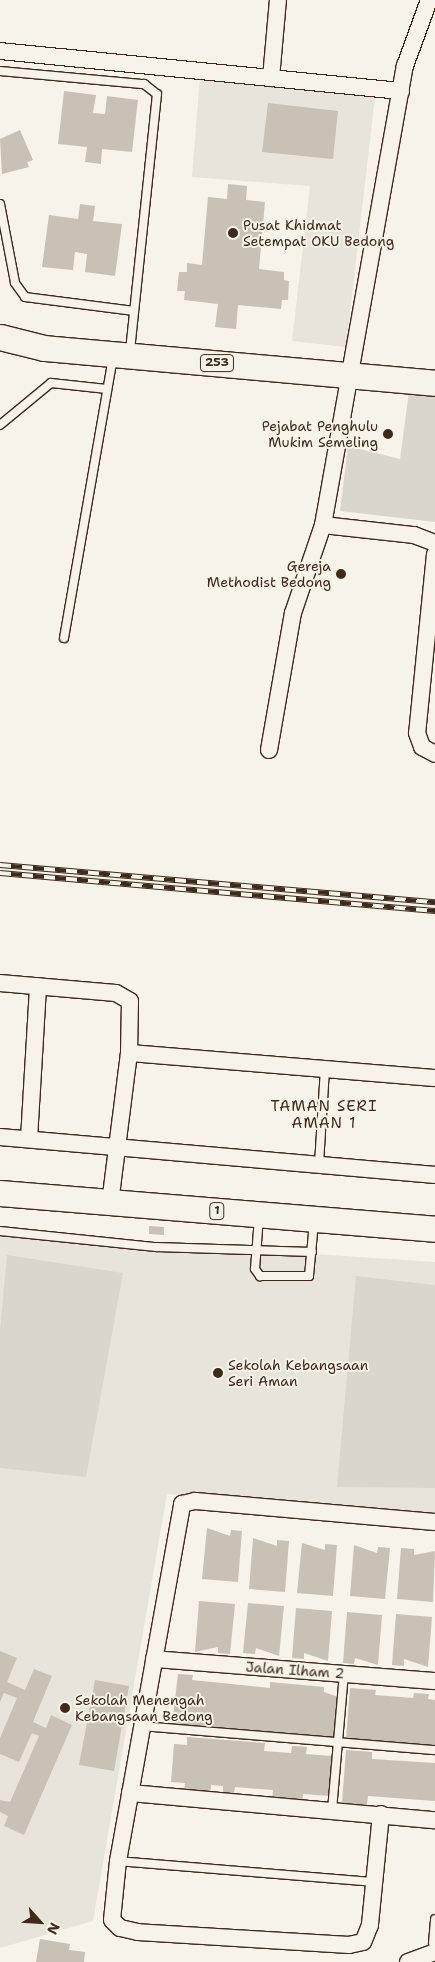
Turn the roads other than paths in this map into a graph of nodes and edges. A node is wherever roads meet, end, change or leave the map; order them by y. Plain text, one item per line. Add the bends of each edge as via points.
1 (278, 0) edge
2 (429, 0) edge
3 (0, 51) edge
4 (0, 71) edge
5 (271, 78) junction
6 (401, 90) junction
7 (0, 204) edge
8 (134, 311) junction
9 (0, 337) edge
10 (121, 355) junction
11 (349, 375) junction
12 (435, 383) edge
13 (107, 389) junction
14 (0, 425) edge
15 (323, 525) junction
16 (435, 543) edge
17 (435, 554) edge
18 (64, 638) dead end
19 (269, 750) dead end
20 (435, 754) edge
21 (0, 983) edge
22 (38, 986) junction
23 (129, 1053) junction
24 (325, 1069) junction
25 (435, 1078) edge
26 (0, 1137) edge
27 (29, 1139) junction
28 (118, 1146) junction
29 (319, 1164) junction
30 (435, 1175) edge
31 (0, 1193) edge
32 (110, 1202) junction
33 (259, 1215) junction
34 (314, 1220) junction
35 (435, 1229) edge
36 (0, 1231) edge
37 (257, 1248) junction
38 (312, 1252) junction
39 (435, 1522) edge
40 (154, 1659) junction
41 (344, 1674) junction
42 (435, 1681) edge
43 (142, 1726) junction
44 (338, 1741) junction
45 (435, 1750) edge
46 (130, 1793) junction
47 (332, 1810) junction
48 (381, 1814) junction
49 (435, 1820) edge
50 (118, 1860) junction
51 (374, 1882) junction
52 (435, 1918) edge
53 (434, 1941) edge
54 (408, 1962) edge

1 - 5 street
2 - 6 street via 408,53
3 - 5 street
4 - 8 lane via 144,84 154,89 157,100
5 - 6 street
6 - 11 street
7 - 8 lane via 15,283 21,293 35,300
8 - 10 lane
9 - 10 main road, 253 via 44,348
10 - 11 main road, 253
10 - 13 lane
11 - 12 main road, 253
11 - 15 street
13 - 14 lane via 51,384
13 - 18 lane
15 - 16 street via 414,535
15 - 19 street via 293,613
17 - 20 street via 417,733 422,747
21 - 22 street
22 - 23 street via 127,998 133,1012
22 - 27 street
23 - 24 street
23 - 28 street
24 - 25 street
24 - 29 lane
26 - 27 street
27 - 28 street
28 - 29 street
28 - 32 street
29 - 30 street
31 - 32 main road, 1
32 - 33 main road, 1
33 - 34 main road, 1
33 - 37 lane
34 - 35 main road, 1
34 - 38 lane
36 - 37 lane via 156,1247
37 - 38 lane
37 - 38 lane via 256,1274 260,1276 306,1278
39 - 40 street via 187,1501 178,1514
40 - 41 street, Jalan Ilham 2
40 - 43 street
41 - 42 street, Jalan Ilham 2
41 - 44 lane
43 - 44 lane
43 - 46 street
44 - 45 lane
44 - 47 lane
46 - 47 street
46 - 50 street
47 - 48 street
48 - 49 street
48 - 51 street
50 - 51 lane
50 - 51 street via 112,1920 120,1928 138,1932 357,1944 369,1934
52 - 53 lane
53 - 54 street

